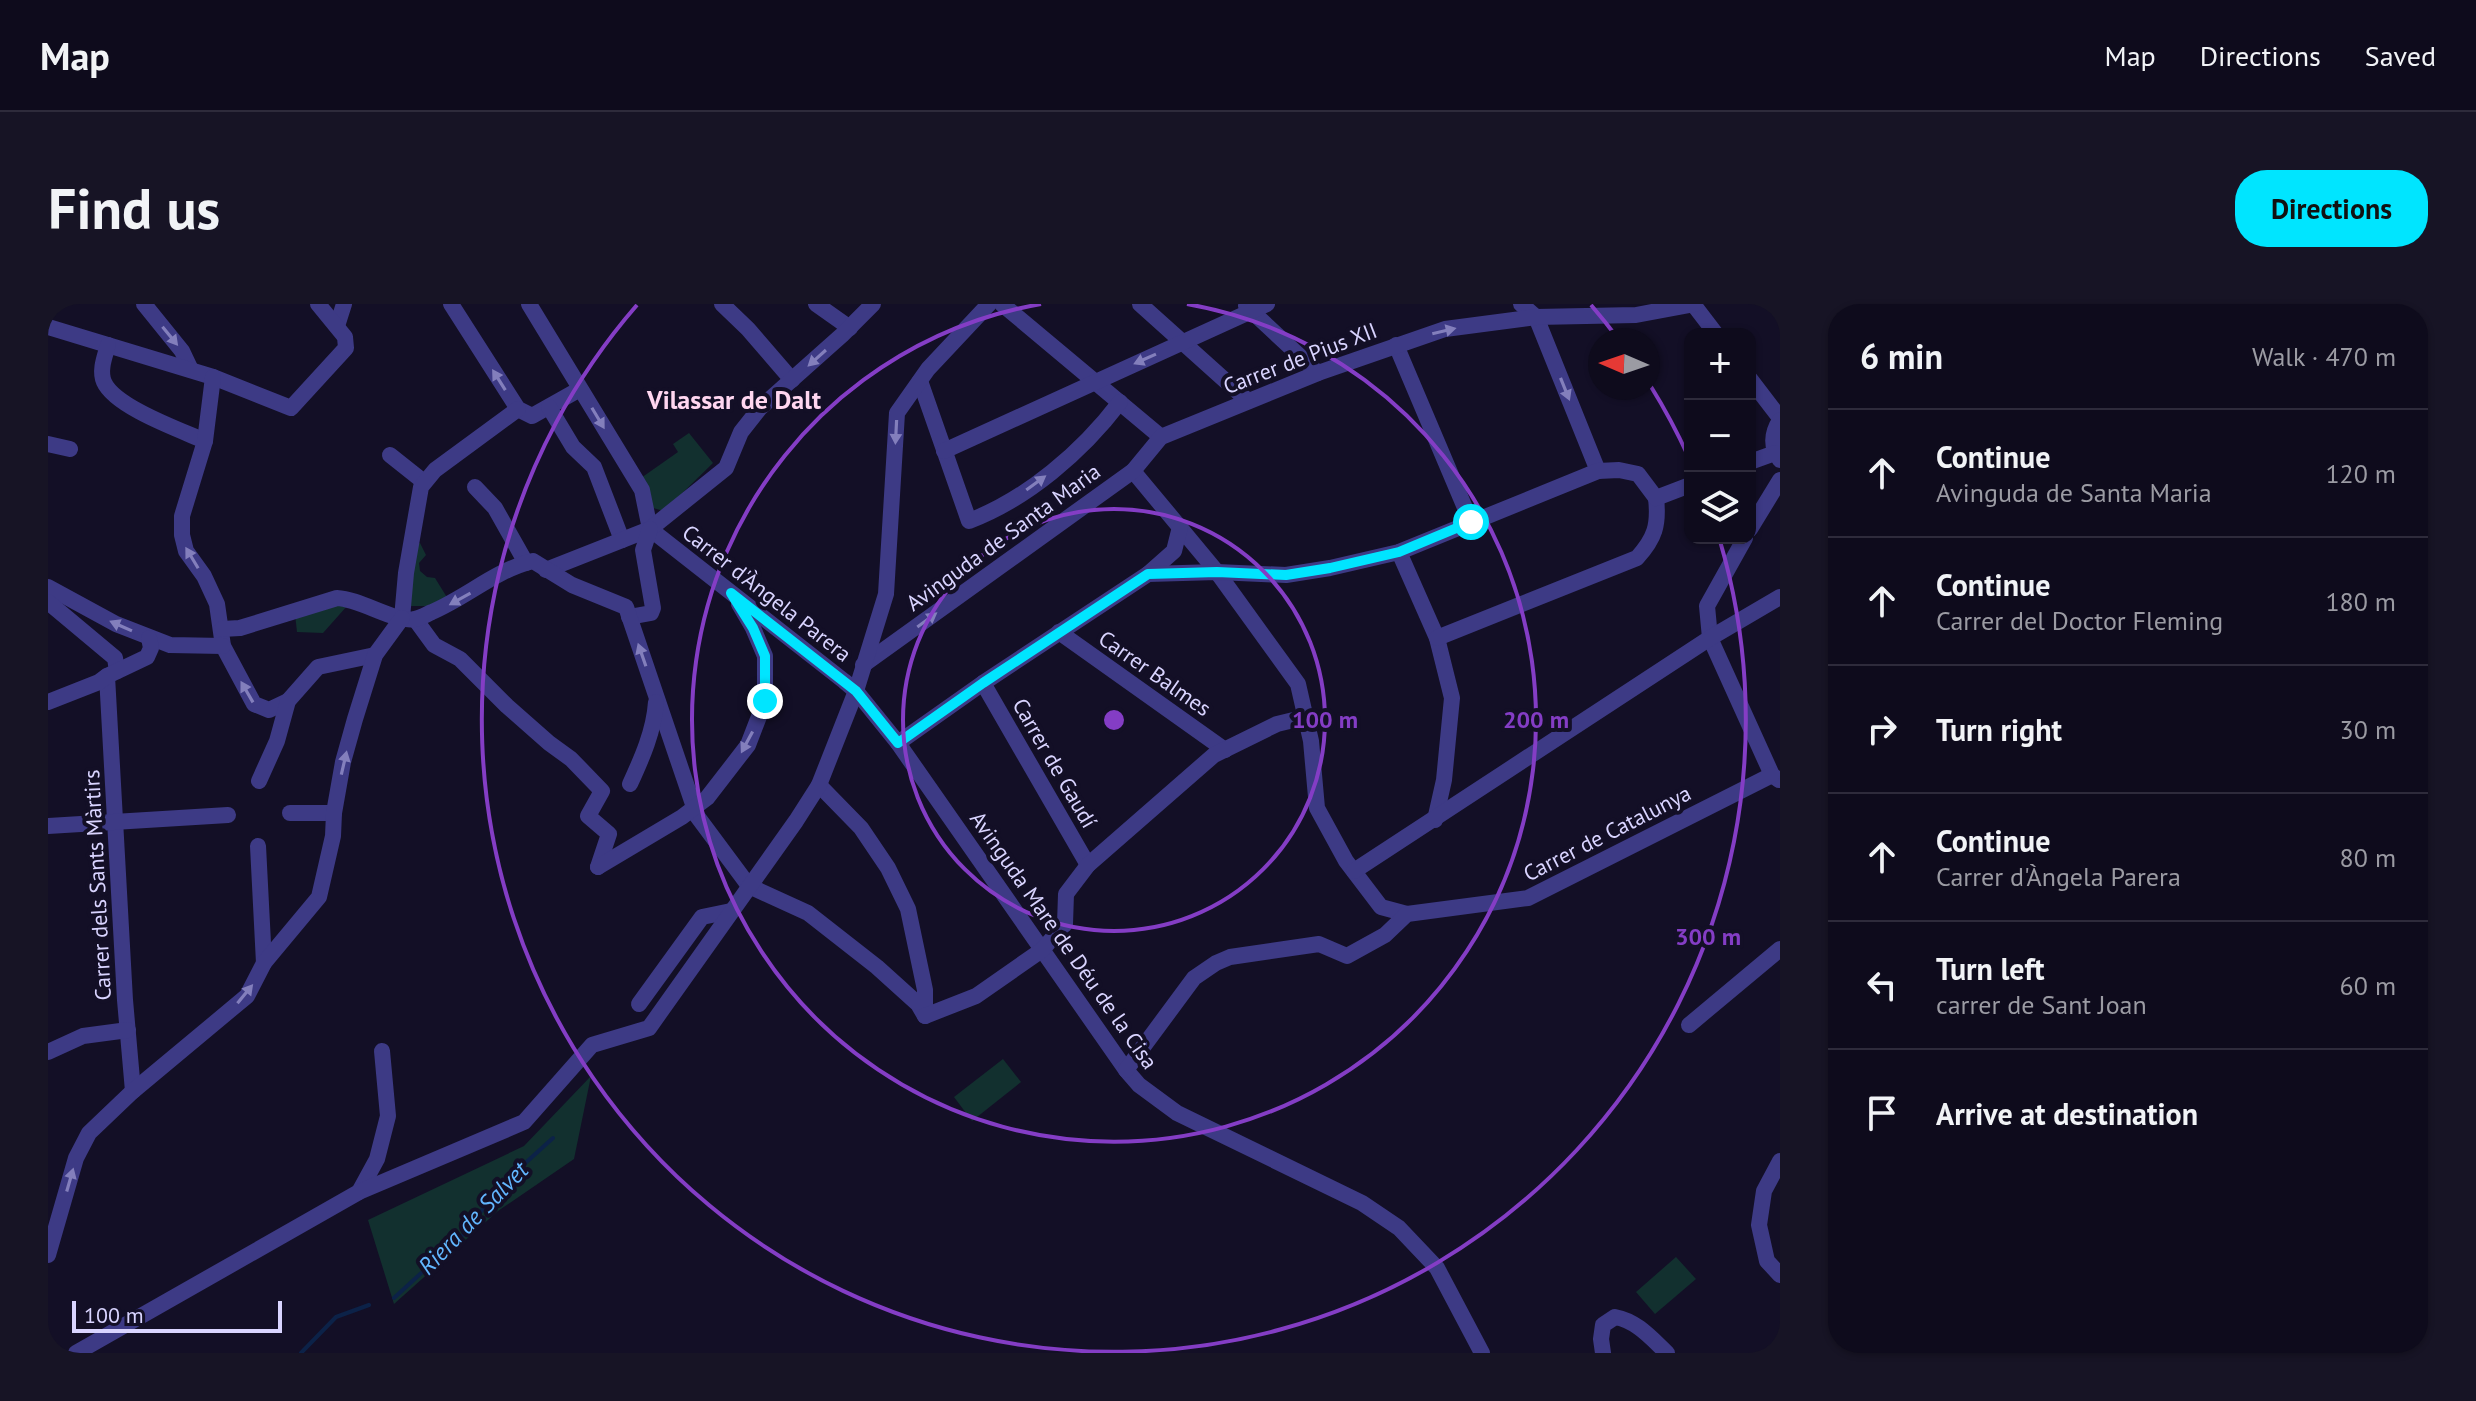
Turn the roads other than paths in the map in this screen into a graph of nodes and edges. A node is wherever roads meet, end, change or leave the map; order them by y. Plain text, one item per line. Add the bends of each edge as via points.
1 (144, 304) edge
2 (318, 304) edge
3 (344, 304) edge
4 (451, 304) edge
5 (529, 304) edge
6 (722, 304) edge
7 (816, 304) edge
8 (873, 304) edge
9 (989, 304) edge
10 (1002, 304) edge
11 (1140, 304) edge
12 (1521, 304) edge
13 (1694, 304) edge
14 (1254, 306) edge
15 (1536, 317) junction
16 (337, 326) junction
17 (48, 327) edge
18 (850, 328) junction
19 (1712, 328) edge
20 (1183, 342) junction
21 (108, 345) junction
22 (1396, 345) junction
23 (191, 370) junction
24 (1318, 373) junction
25 (213, 377) junction
26 (792, 380) junction
27 (920, 381) junction
28 (1095, 381) junction
29 (1756, 387) edge
30 (580, 389) junction
31 (1248, 401) junction
32 (1120, 402) junction
33 (549, 407) junction
34 (518, 409) junction
35 (1780, 419) edge
36 (1161, 437) junction
37 (205, 441) junction
38 (48, 444) edge
39 (70, 449) dead end
40 (944, 451) junction
41 (390, 455) dead end
42 (1778, 457) edge
43 (1756, 461) edge
44 (1133, 471) junction
45 (1598, 471) junction
46 (1780, 480) edge
47 (424, 482) junction
48 (475, 487) dead end
49 (1684, 487) edge
50 (1656, 498) junction
51 (1756, 519) edge
52 (1471, 522) junction
53 (1180, 527) junction
54 (650, 529) junction
55 (622, 540) junction
56 (1742, 544) edge
57 (1399, 552) junction
58 (519, 565) junction
59 (551, 568) junction
60 (1217, 572) junction
61 (1148, 574) junction
62 (48, 587) edge
63 (731, 593) junction
64 (1780, 597) edge
65 (48, 602) edge
66 (629, 617) junction
67 (409, 619) junction
68 (1059, 632) junction
69 (223, 637) junction
70 (149, 638) junction
71 (1437, 638) junction
72 (1710, 638) junction
73 (375, 655) junction
74 (863, 665) junction
75 (112, 674) junction
76 (983, 683) junction
77 (856, 691) junction
78 (656, 696) junction
79 (288, 701) junction
80 (48, 702) edge
81 (1306, 717) junction
82 (898, 743) junction
83 (1225, 750) junction
84 (1776, 778) edge
85 (259, 781) dead end
86 (630, 784) dead end
87 (819, 785) junction
88 (694, 808) junction
89 (290, 813) dead end
90 (334, 813) junction
91 (228, 815) dead end
92 (1435, 820) junction
93 (114, 822) junction
94 (48, 826) edge
95 (258, 846) dead end
96 (1088, 865) junction
97 (1354, 871) junction
98 (749, 886) junction
99 (731, 911) junction
100 (1407, 914) junction
101 (1780, 949) edge
102 (1042, 950) junction
103 (264, 963) junction
104 (639, 1004) dead end
105 (925, 1016) junction
106 (1689, 1025) dead end
107 (128, 1030) junction
108 (382, 1051) dead end
109 (48, 1052) edge
110 (1126, 1070) junction
111 (133, 1091) junction
112 (1780, 1161) edge
113 (359, 1192) junction
114 (48, 1255) edge
115 (1780, 1275) edge
116 (76, 1353) edge
117 (1482, 1353) edge
118 (1603, 1353) edge
119 (1667, 1353) edge

1 -> 23 street
2 - 16 street
3 - 16 street
34 -> 4 street
5 - 30 street
6 - 26 street
7 - 18 street
8 - 18 street
9 - 27 street
10 - 28 street
11 - 20 street
12 - 15 street
13 - 15 street, Carrer de Pius XII via 1636,315
13 - 19 street
14 - 20 street
14 - 24 street
22 -> 15 street, Carrer de Pius XII via 1445,329
15 -> 45 street
16 - 25 street via 346,348 291,408
17 - 21 street
18 -> 26 street
20 -> 28 street
20 - 31 street
21 - 23 street
21 - 37 street via 104,384 136,411
22 - 24 street, Carrer de Pius XII
22 - 52 street
23 - 25 street
24 - 31 street, Carrer de Pius XII
25 - 37 street
26 - 54 street via 741,432 726,468
27 - 40 street
27 -> 74 street via 897,413 886,594
28 - 32 street
28 - 40 street
29 - 35 street
30 - 33 street
30 -> 54 street via 642,490
31 - 36 street, Carrer de Pius XII
32 - 36 street
40 -> 32 street via 969,521 1039,481
33 - 34 street via 532,416
33 - 55 street via 573,447 594,467
34 - 47 street
35 - 42 street via 1773,437
36 - 44 street, Avinguda de Santa Maria
69 -> 37 street via 217,604 182,535 182,516
38 - 39 street
41 - 47 street
42 - 43 street
44 - 53 street
74 -> 44 street, Avinguda de Santa Maria
45 - 50 street via 1638,474
45 - 52 street
46 - 51 street
47 - 67 street via 413,524
48 - 58 street via 495,508
49 - 50 street
50 - 71 street via 1656,527 1637,558
52 - 57 street
53 - 60 street
53 - 61 street via 1174,551
54 - 55 street
54 - 63 street, Carrer d'Àngela Parera
54 - 66 street via 643,550 653,608
55 - 59 street
56 - 72 street via 1707,606
57 - 60 street via 1286,575
57 - 71 street
58 - 59 street via 533,561
58 -> 67 street via 456,602
59 - 66 street via 572,585 626,607
60 - 61 street
60 - 81 street via 1298,684
61 - 68 street
70 -> 62 street
63 - 77 street, Carrer d'Àngela Parera
63 -> 88 street via 765,656 765,701 748,745
64 - 72 street
65 - 75 street via 115,658
78 -> 66 street
67 - 69 street via 337,598
67 - 73 street
67 - 88 street via 434,645 460,659 602,791 588,816 609,834 598,867
68 - 76 street
68 - 83 street, Carrer Balmes
69 - 70 street via 170,645
79 -> 69 street via 269,710 254,704
70 - 75 street via 147,657
71 - 92 street via 1452,698
72 - 84 street
72 - 92 street
73 - 79 street via 318,667
90 -> 73 street via 343,762
74 - 77 street
75 - 80 street
75 - 93 street, Carrer dels Sants Màrtirs
76 - 82 street
76 - 96 street, Carrer de Gaudí
77 - 82 street, Avinguda Mare de Déu de la Cisa
77 - 87 street
78 - 86 street via 646,748
78 - 88 street
79 - 85 street
81 - 83 street via 1277,724
81 - 97 street via 1317,808
82 - 102 street, Avinguda Mare de Déu de la Cisa
83 - 96 street
84 - 100 street, Carrer de Catalunya via 1528,898
87 - 98 street
87 - 105 street via 861,828 908,909 925,990
88 - 98 street
89 - 90 street
90 - 103 street via 319,897
91 - 93 street
92 - 97 street
93 - 94 street
93 - 107 street, Carrer dels Sants Màrtirs
95 - 103 street
96 - 102 street via 1066,894 1065,924
97 - 100 street, Carrer de Catalunya via 1381,907
98 - 99 street
98 - 105 street via 808,913 877,967
99 - 104 street via 702,917
99 - 113 street via 649,1028 592,1045 524,1122
100 - 110 street via 1385,935 1347,956 1319,944 1216,963 1194,978
101 - 106 street
102 - 105 street via 976,996
102 - 110 street, Avinguda Mare de Déu de la Cisa
111 -> 103 street via 247,996
107 - 109 street via 83,1036
107 - 111 street, Carrer dels Sants Màrtirs
108 - 113 street via 388,1116 377,1159
110 - 117 street, Avinguda Mare de Déu de la Cisa via 1177,1113 1362,1203 1399,1228 1437,1268
114 -> 111 street via 76,1158 89,1133
112 - 115 street via 1764,1191 1759,1225 1767,1261
113 - 116 street
118 - 119 street via 1603,1325 1615,1317 1642,1329

